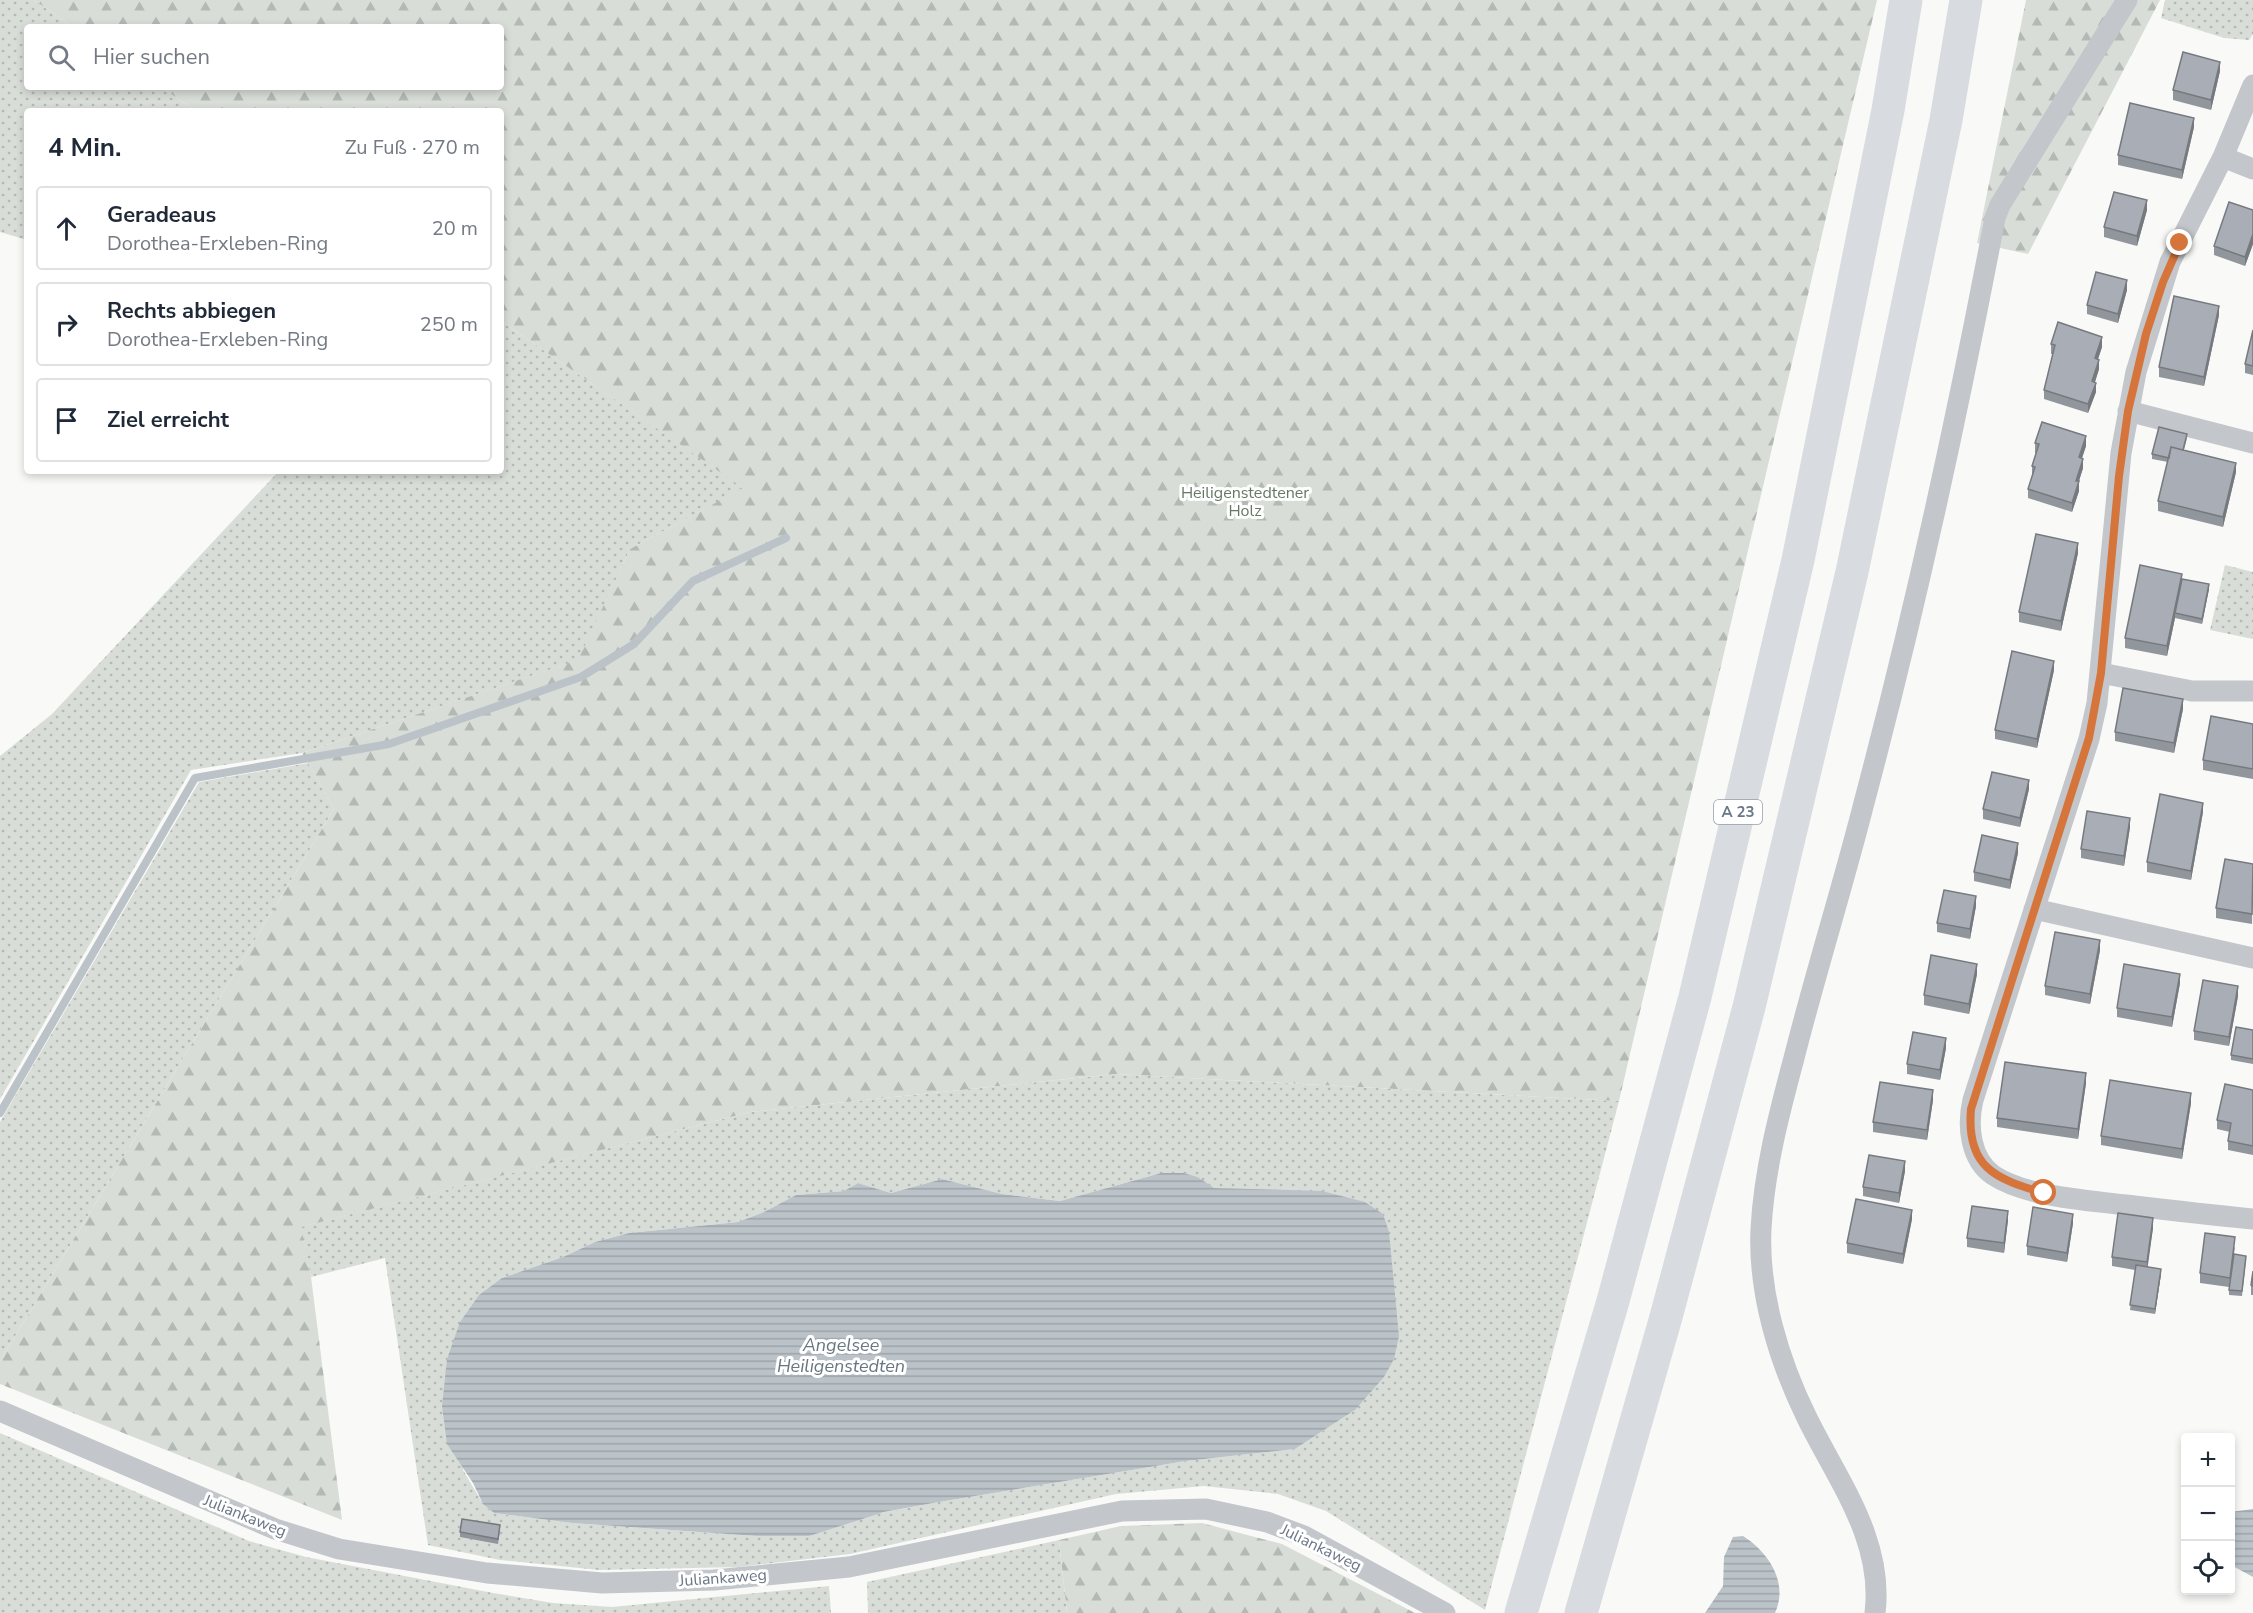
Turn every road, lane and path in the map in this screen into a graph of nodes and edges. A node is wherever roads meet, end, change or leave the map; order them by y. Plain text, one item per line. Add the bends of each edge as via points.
1 (1906, 0) edge
2 (1966, 0) edge
3 (2127, 0) edge
4 (2253, 85) edge
5 (2223, 157) junction
6 (2253, 169) edge
7 (2128, 411) junction
8 (2253, 442) edge
9 (2101, 673) junction
10 (2253, 691) edge
11 (2034, 909) junction
12 (2253, 958) edge
13 (2253, 1219) edge
14 (0, 1412) edge
15 (1445, 1613) edge
16 (1521, 1613) edge
17 (1581, 1613) edge
18 (1875, 1613) edge

1 - 16 highway, A 23 via 1888,110 1798,560 1697,985 1609,1312
2 - 17 highway via 1946,120 1852,572 1749,1007
3 - 18 street via 1995,218 1960,402 1904,648 1802,1028 1766,1183 1761,1255 1773,1325 1806,1416 1866,1533 1876,1576
4 - 5 street
5 - 6 street
5 - 7 street via 2167,272 2146,334
7 - 8 street
7 - 9 street
9 - 10 street via 2192,691
9 - 11 street via 2089,738
11 - 12 street
11 - 13 street via 1971,1109 1971,1137 1984,1167 2001,1179 2044,1193
14 - 15 street, Juliankaweg via 275,1530 339,1549 487,1573 602,1583 714,1580 860,1565 1122,1511 1206,1509 1267,1522 1304,1536

